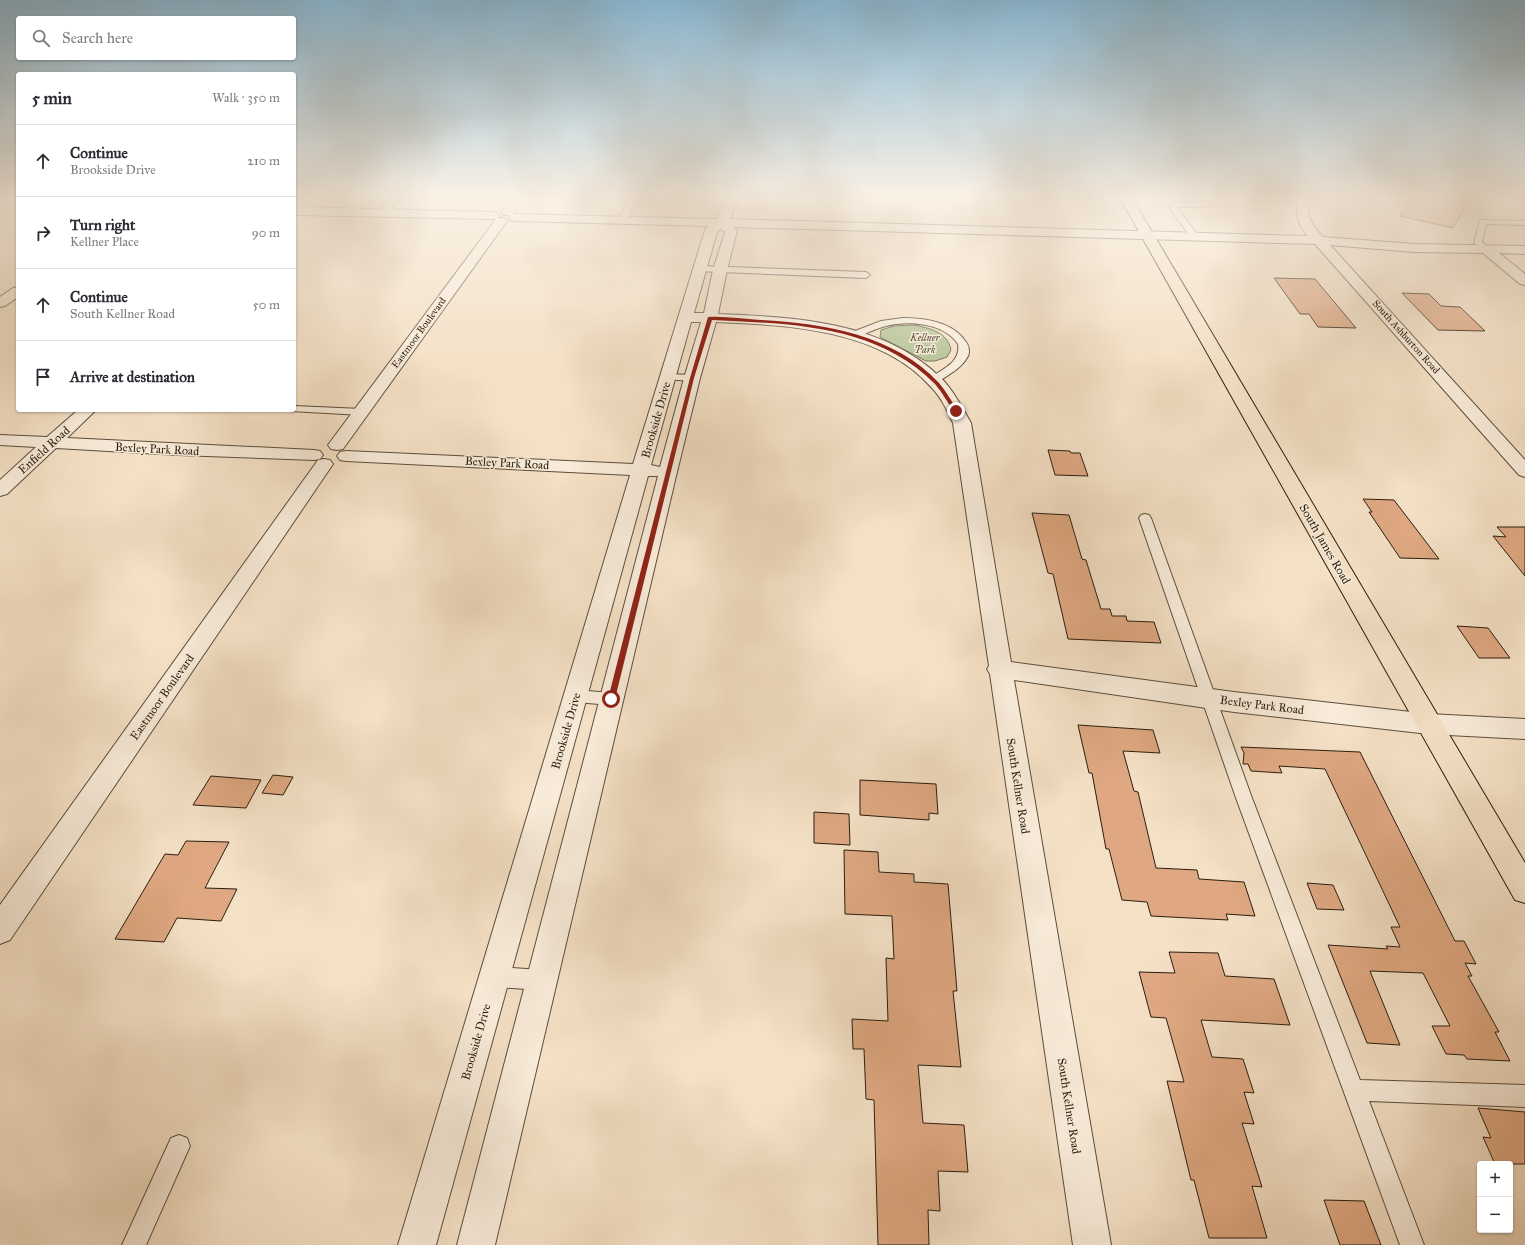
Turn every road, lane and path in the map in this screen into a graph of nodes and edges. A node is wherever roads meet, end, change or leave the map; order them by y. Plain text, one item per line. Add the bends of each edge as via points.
1 (475, 256) edge
2 (717, 256) edge
3 (1160, 256) edge
4 (1332, 256) edge
5 (1494, 256) edge
6 (709, 269) junction
7 (866, 275) dead end
8 (1525, 282) edge
9 (16, 291) edge
10 (0, 303) edge
11 (685, 318) junction
12 (710, 318) junction
13 (853, 335) junction
14 (680, 378) junction
15 (934, 380) junction
16 (296, 409) edge
17 (86, 412) edge
18 (362, 412) junction
19 (0, 440) edge
20 (52, 443) junction
21 (342, 450) junction
22 (319, 459) junction
23 (641, 470) junction
24 (1525, 471) edge
25 (668, 472) junction
26 (0, 490) edge
27 (1145, 518) dead end
28 (999, 669) junction
29 (576, 696) junction
30 (1208, 698) junction
31 (611, 699) junction
32 (1429, 724) junction
33 (1525, 729) edge
34 (1525, 890) edge
35 (0, 930) edge
36 (495, 977) junction
37 (542, 980) junction
38 (1354, 1090) junction
39 (1525, 1096) edge
40 (179, 1146) dead end
41 (134, 1245) edge
42 (417, 1245) edge
43 (476, 1245) edge
44 (1092, 1245) edge
45 (1412, 1245) edge

1 - 18 street, Eastmoor Boulevard
2 - 6 street, Brookside Drive
3 - 32 main road, South James Road
4 - 24 street, South Ashburton Road
5 - 8 street
6 - 7 lane
6 - 11 street, Brookside Drive
6 - 12 street, Brookside Drive
9 - 10 street
11 - 12 street, South Kellner Road
11 - 14 street, Brookside Drive
12 - 13 street, South Kellner Road via 794,323
12 - 14 street, Brookside Drive
13 - 15 street, South Kellner Road via 897,353
13 - 15 lane via 896,321 930,324 950,332 962,343 963,356 958,364
14 - 23 street, Brookside Drive
14 - 25 street, Brookside Drive
15 - 28 street, South Kellner Road via 962,424
16 - 18 lane
17 - 20 street, Enfield Road
18 - 21 street, Eastmoor Boulevard
19 - 20 street, Bexley Park Road
20 - 22 street, Bexley Park Road
20 - 26 street, Enfield Road
21 - 22 street via 324,448
21 - 23 street, Bexley Park Road
22 - 35 street, Eastmoor Boulevard
23 - 25 street, Bexley Park Road
23 - 29 street, Brookside Drive
25 - 31 street, Brookside Drive
27 - 30 lane
28 - 30 street, Bexley Park Road
28 - 44 street, South Kellner Road
29 - 31 lane
29 - 36 street, Brookside Drive
30 - 32 street, Bexley Park Road
30 - 38 lane
31 - 37 street, Brookside Drive
32 - 33 street, Bexley Park Road
32 - 34 main road, South James Road
36 - 37 lane
36 - 42 street, Brookside Drive
37 - 43 street, Brookside Drive
38 - 39 lane
38 - 45 lane
40 - 41 lane

